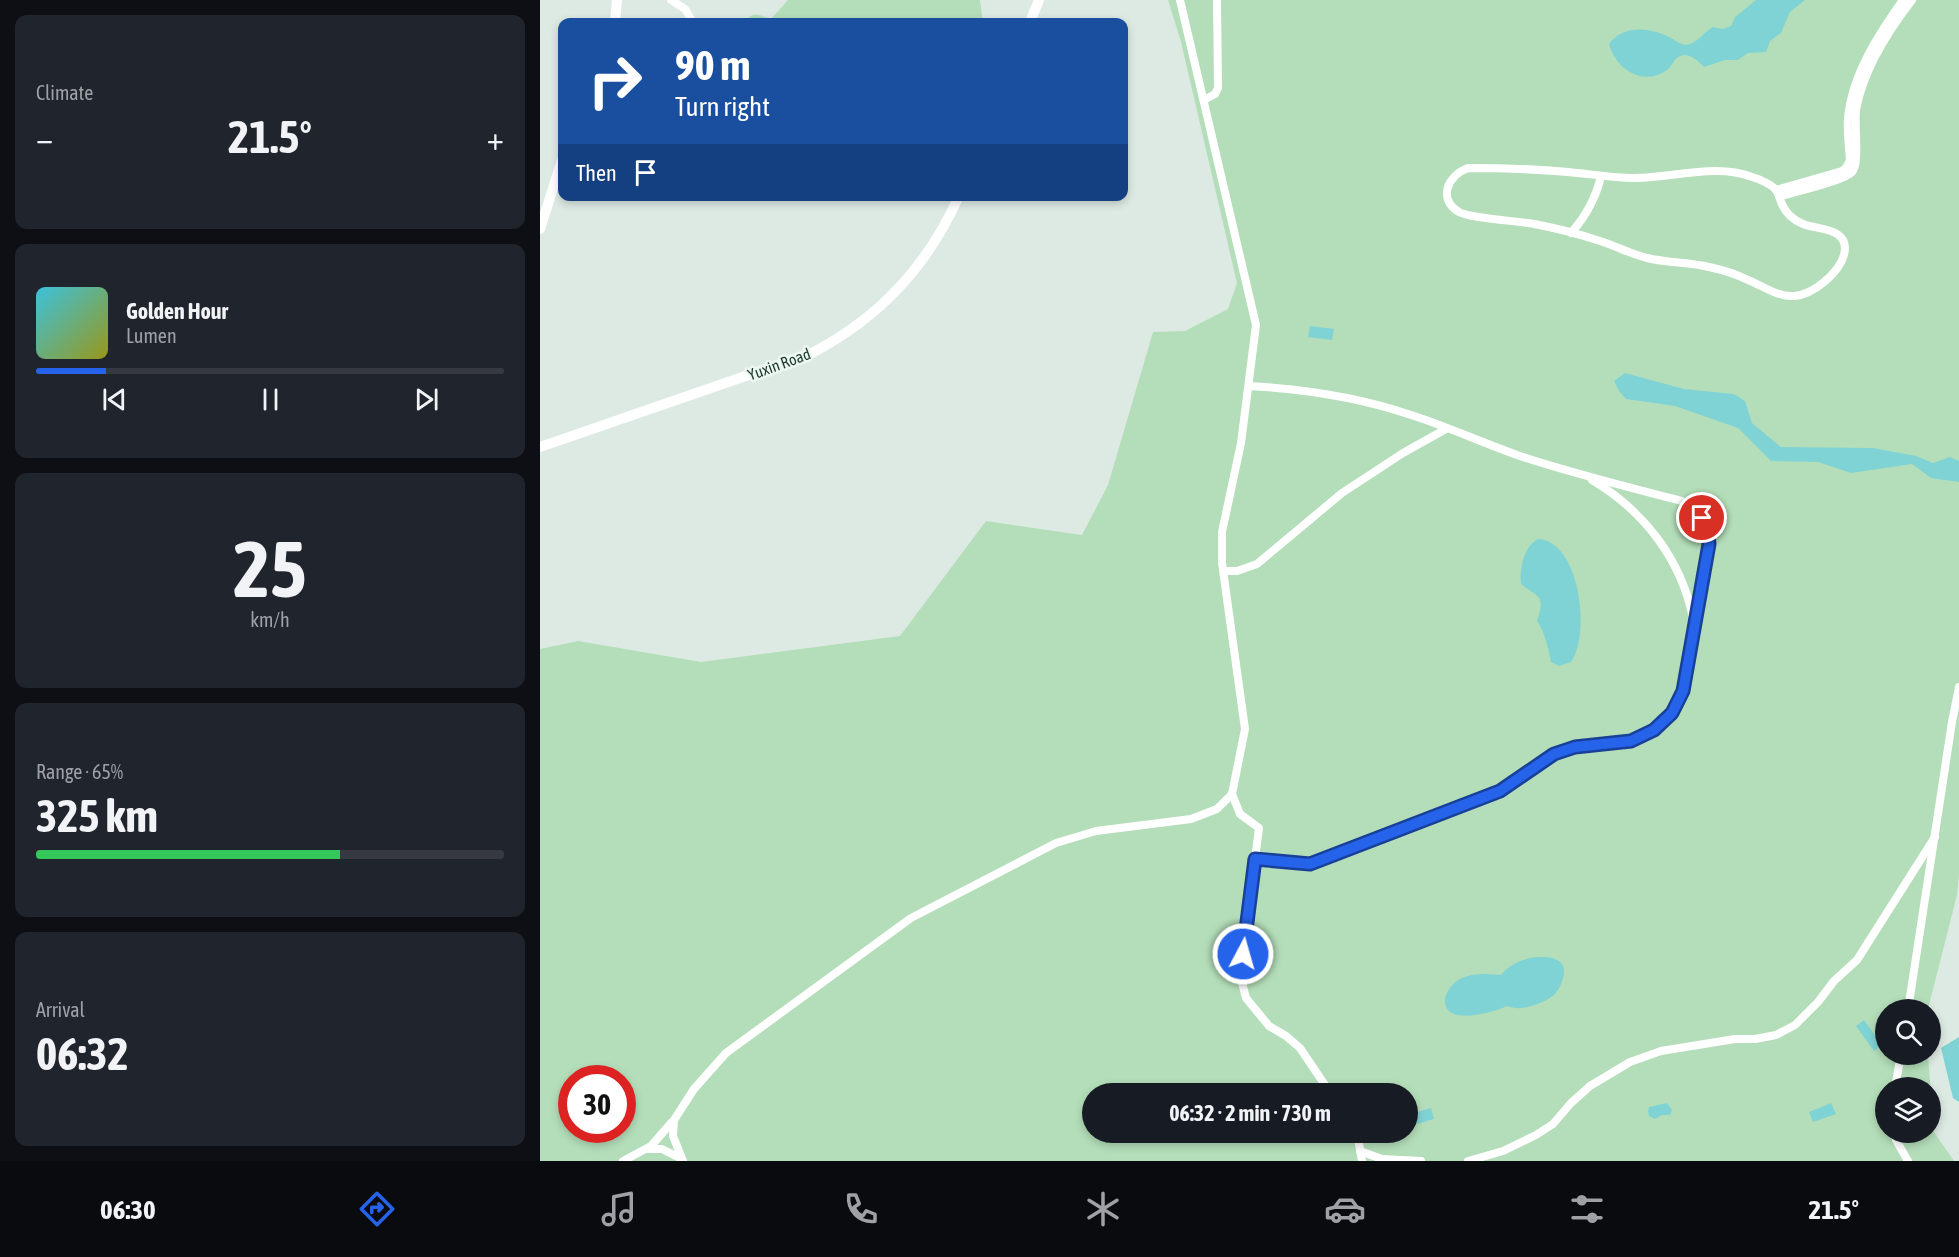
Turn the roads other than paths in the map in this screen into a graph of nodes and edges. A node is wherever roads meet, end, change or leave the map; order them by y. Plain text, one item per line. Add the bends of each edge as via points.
1 (616, 0) edge
2 (671, 0) edge
3 (1040, 0) edge
4 (1180, 0) edge
5 (1217, 0) edge
6 (1903, 0) edge
7 (1912, 0) edge
8 (615, 18) edge
9 (692, 18) edge
10 (1032, 18) edge
11 (1204, 100) junction
12 (558, 173) edge
13 (1600, 176) junction
14 (1778, 193) junction
15 (956, 201) edge
16 (540, 229) edge
17 (1571, 233) junction
18 (1249, 386) junction
19 (1446, 429) junction
20 (540, 447) edge
21 (1580, 474) junction
22 (1224, 571) junction
23 (1695, 625) junction
24 (1959, 687) edge
25 (1232, 794) junction
26 (1935, 837) junction
27 (1255, 859) junction
28 (1910, 999) edge
29 (1324, 1083) edge
30 (678, 1112) junction
31 (1359, 1143) edge
32 (1898, 1143) edge
33 (646, 1149) junction
34 (1360, 1151) junction
35 (1381, 1160) edge
36 (623, 1161) edge
37 (683, 1161) edge
38 (1362, 1161) edge
39 (1420, 1161) edge
40 (1468, 1161) edge
41 (1908, 1161) edge

1 - 8 street
2 - 9 street
3 - 10 street
4 - 11 street
5 - 11 street via 1218,88
6 - 14 street via 1854,88 1848,117 1848,166
7 - 14 street via 1880,50 1861,90 1855,118 1854,170 1845,177
11 - 18 street via 1256,325
12 - 16 street
13 - 14 street via 1644,178 1731,172 1755,178
13 - 17 street via 1592,202
13 - 17 street via 1468,168 1452,177 1448,186 1450,204 1465,215
14 - 17 street via 1782,206 1795,220 1829,229 1843,243 1839,264 1817,289 1803,295 1781,295 1720,270 1648,258
15 - 20 street, Yuxin Road via 936,241 902,287 827,345
18 - 19 street via 1353,399 1394,409
18 - 22 street via 1222,532
19 - 21 street
19 - 22 street via 1342,493 1257,564 1244,570
21 - 23 street via 1624,502 1656,536 1679,575
21 - 23 street via 1682,501 1702,518 1709,544
22 - 25 street via 1245,729
23 - 27 street via 1678,702 1663,722 1643,737 1554,754 1500,791 1310,864
24 - 26 street
25 - 27 street via 1240,814 1258,828
25 - 30 street via 1217,809 1191,819 1095,831 1056,843 911,918 726,1053
26 - 28 street
26 - 40 street via 1857,960 1795,1025 1776,1035 1660,1051 1630,1062 1590,1086 1553,1124 1536,1135
27 - 29 street via 1240,975 1246,998 1269,1026 1300,1048
30 - 33 street via 666,1131
30 - 37 street via 673,1136
31 - 34 street
32 - 41 street
33 - 36 street
33 - 37 street via 662,1149
34 - 35 street
34 - 38 street
35 - 39 street

